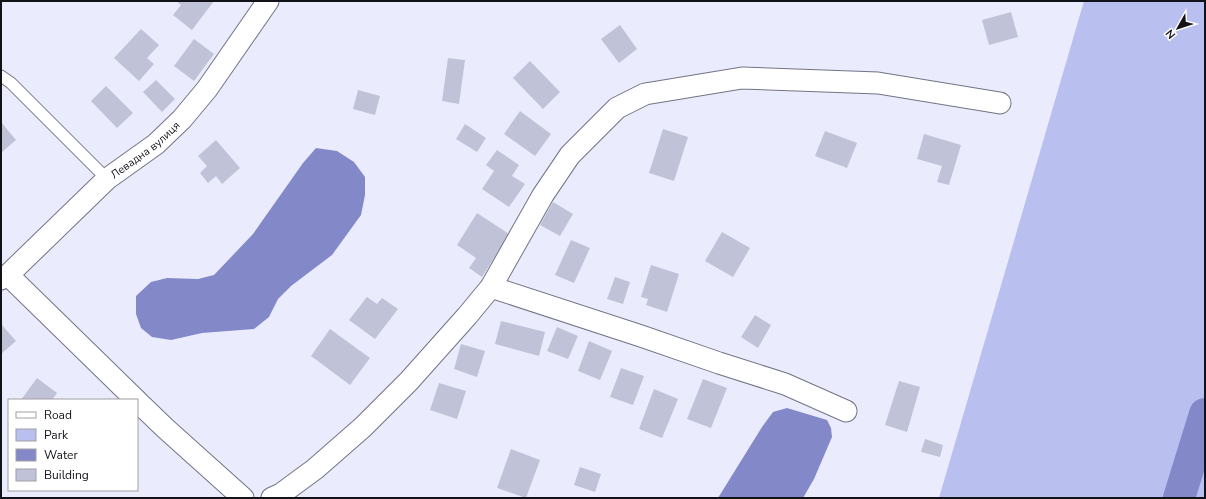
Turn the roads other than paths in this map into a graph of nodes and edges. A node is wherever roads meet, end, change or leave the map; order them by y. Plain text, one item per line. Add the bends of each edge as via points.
1 (268, 1) edge
2 (1, 76) edge
3 (1000, 103) dead end
4 (107, 179) junction
5 (5, 277) edge
6 (491, 287) junction
7 (136, 399) edge
8 (138, 401) edge
9 (846, 411) dead end
10 (243, 498) edge
11 (272, 498) edge

1 - 4 street, Левадна вулиця via 207,89 182,119 156,144
2 - 4 lane
3 - 6 street via 878,83 756,78 644,94 618,108 570,155 542,195
4 - 5 street, Левадна вулиця
5 - 7 street
6 - 9 street via 785,384
6 - 11 street via 414,375 363,427 315,469
8 - 10 street

